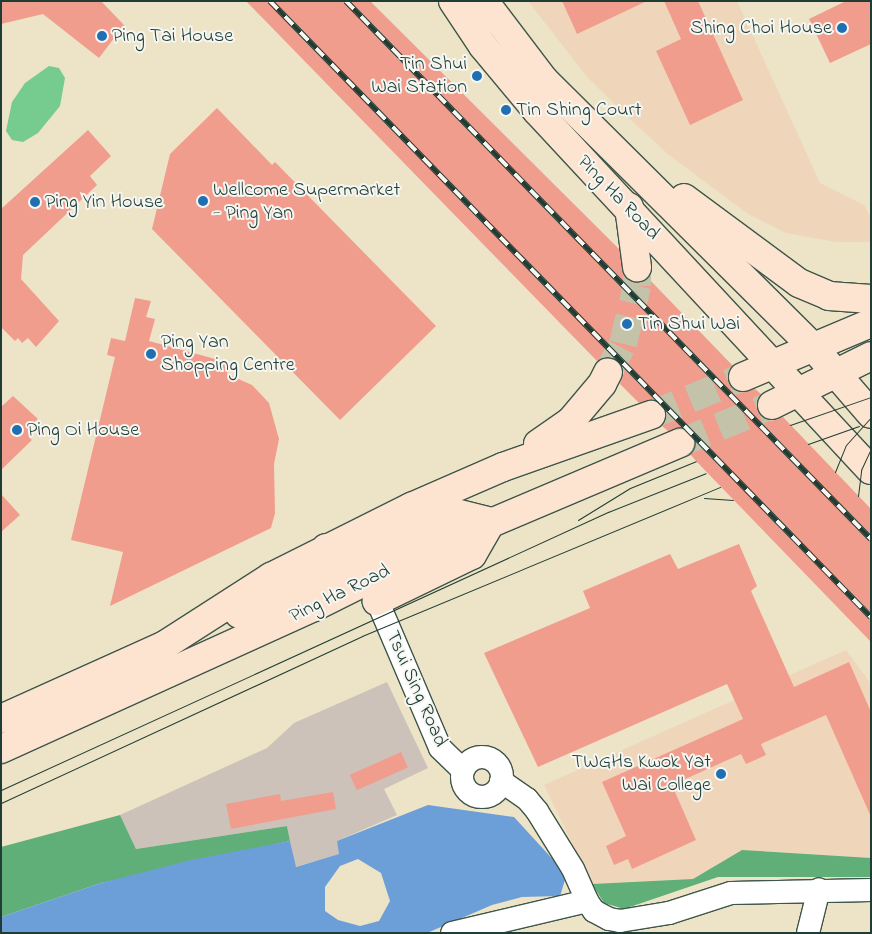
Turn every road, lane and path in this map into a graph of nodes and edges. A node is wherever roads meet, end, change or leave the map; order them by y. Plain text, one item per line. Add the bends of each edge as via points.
1 (453, 1) edge
2 (484, 1) edge
3 (587, 125) junction
4 (629, 208) junction
5 (637, 267) tunnel mouth
6 (871, 299) edge
7 (871, 323) edge
8 (814, 348) junction
9 (871, 356) edge
10 (772, 365) junction
11 (608, 372) tunnel mouth
12 (835, 372) junction
13 (743, 377) tunnel mouth
14 (795, 391) junction
15 (772, 405) tunnel mouth
16 (871, 414) edge
17 (651, 415) tunnel mouth
18 (680, 443) tunnel mouth
19 (503, 467) junction
20 (871, 470) edge
21 (354, 568) junction
22 (1, 719) edge
23 (1, 749) edge
24 (819, 889) junction
25 (871, 890) edge
26 (593, 917) edge
27 (452, 933) edge
28 (808, 933) edge

1 - 4 main road, Ping Ha Road via 518,90
2 - 3 main road, Ping Ha Road via 538,72
3 - 6 main road via 799,283 830,296
3 - 8 main road, Ping Ha Road
4 - 5 main road
4 - 10 main road, Ping Ha Road
7 - 8 main road
8 - 10 main road
8 - 12 main road, Ping Ha Road
9 - 12 main road
10 - 13 main road
10 - 14 main road, Ping Ha Road
11 - 19 main road via 570,422
12 - 14 main road
12 - 16 main road, Ping Ha Road
14 - 15 main road
14 - 20 main road, Ping Ha Road
17 - 19 main road, Ping Ha Road
18 - 21 main road, Ping Ha Road via 491,522
19 - 21 main road, Ping Ha Road
21 - 22 main road, Ping Ha Road via 271,577 190,632
21 - 23 main road, Ping Ha Road
21 - 26 street, Tsui Sing Road via 440,748 464,770 466,788 473,795 491,795 501,781 537,811 573,868
24 - 25 street
24 - 26 street via 731,893 669,914 620,921
24 - 28 street
26 - 27 street

